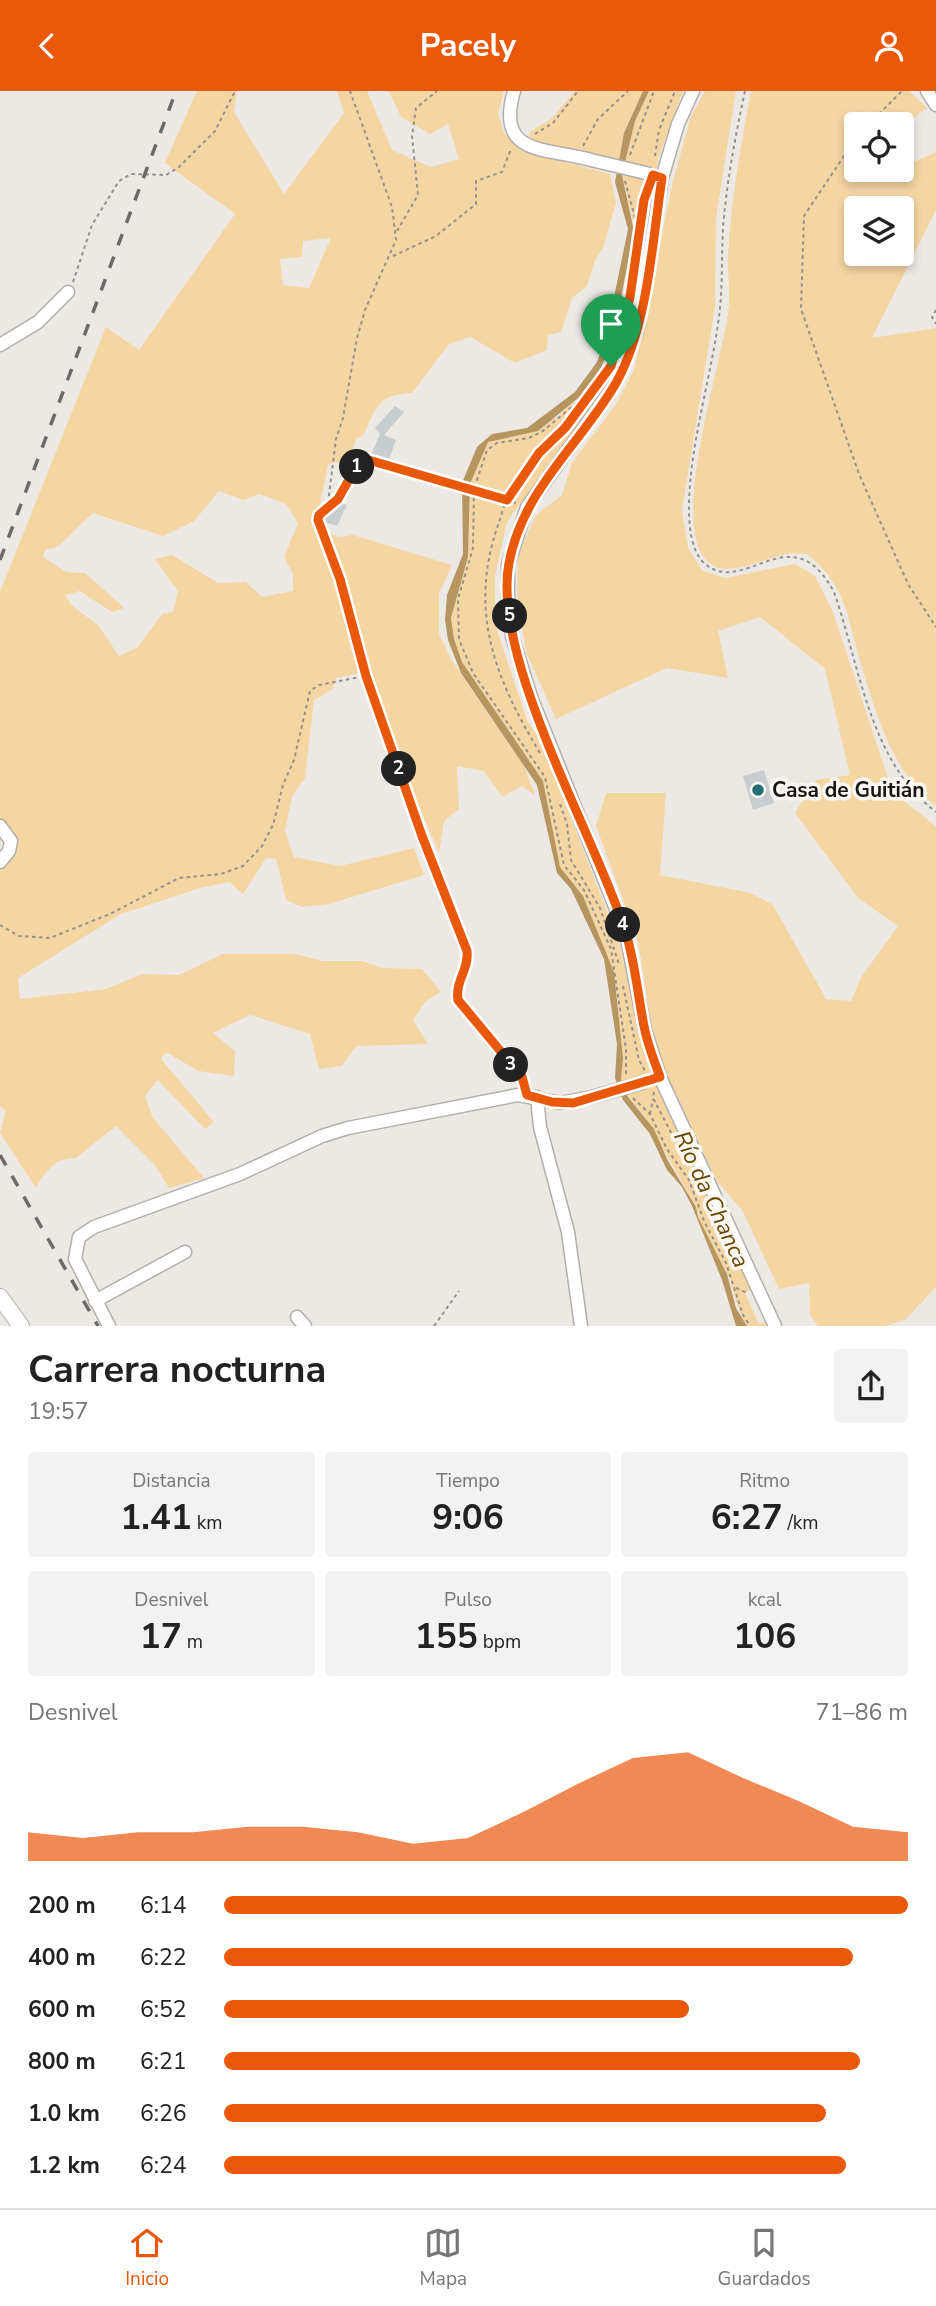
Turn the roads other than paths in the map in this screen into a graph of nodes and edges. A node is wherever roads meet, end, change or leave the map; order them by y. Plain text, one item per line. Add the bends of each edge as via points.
1 (514, 91) edge
2 (694, 91) edge
3 (928, 91) edge
4 (936, 105) edge
5 (655, 176) junction
6 (68, 292) road end
7 (0, 345) edge
8 (0, 826) edge
9 (0, 862) edge
10 (652, 1080) junction
11 (532, 1096) junction
12 (185, 1252) dead end
13 (0, 1297) edge
14 (95, 1301) junction
15 (21, 1326) edge
16 (109, 1326) edge
17 (581, 1326) edge
18 (775, 1326) edge

1 - 5 street, bridge via 509,124 516,138 531,147
2 - 5 street
3 - 4 street
5 - 10 street via 638,327 628,355 615,384 527,507 508,565 512,636 531,697 626,934
6 - 7 street via 38,322
8 - 9 street via 11,841
10 - 11 street, bridge via 560,1103
10 - 18 street
11 - 14 street via 321,1136 240,1174 94,1227 79,1237 74,1253
11 - 17 street via 568,1232
12 - 14 street
13 - 15 main road
14 - 16 street

